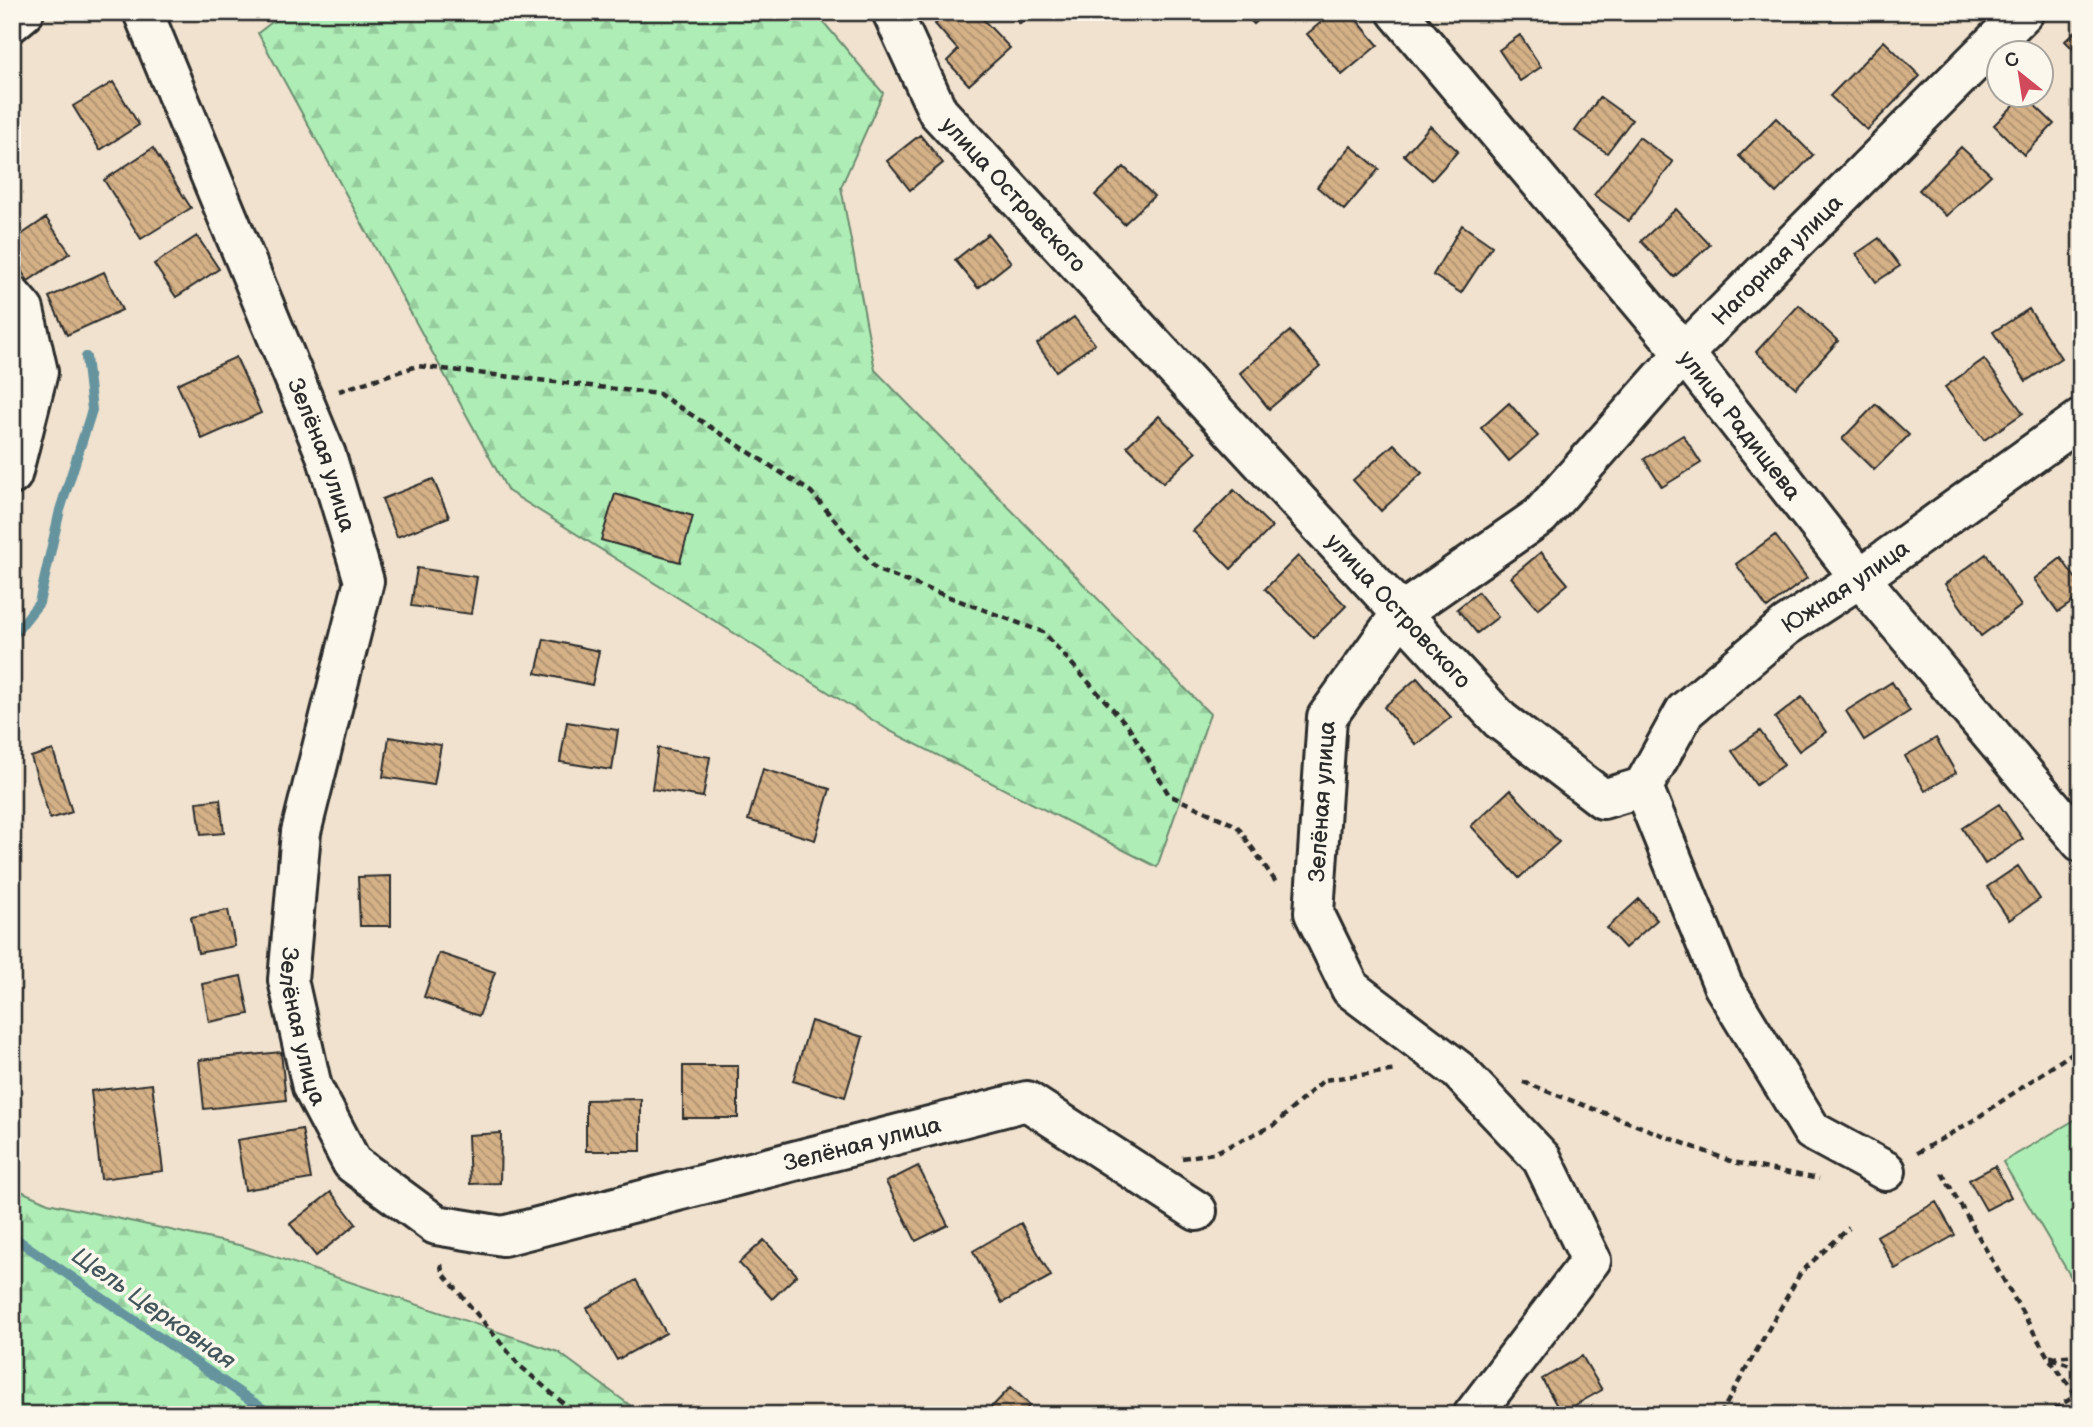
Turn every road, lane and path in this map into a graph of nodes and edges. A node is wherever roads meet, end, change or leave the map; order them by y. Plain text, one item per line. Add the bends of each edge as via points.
1 (24, 12) edge
2 (143, 12) edge
3 (892, 12) edge
4 (1397, 12) edge
5 (2024, 12) edge
6 (12, 22) edge
7 (12, 296) edge
8 (1685, 353) junction
9 (305, 401) junction
10 (2081, 419) edge
11 (12, 475) edge
12 (1860, 578) junction
13 (1402, 612) junction
14 (1643, 787) junction
15 (2081, 842) edge
16 (1283, 891) dead end
17 (1404, 1070) dead end
18 (1129, 1167) junction
19 (1886, 1171) dead end
20 (1942, 1173) dead end
21 (1197, 1211) dead end
22 (436, 1225) junction
23 (1849, 1228) dead end
24 (2081, 1355) edge
25 (2049, 1357) junction
26 (2081, 1370) edge
27 (2077, 1395) junction
28 (2081, 1401) edge
29 (577, 1415) edge
30 (1473, 1415) edge
31 (1720, 1415) edge
32 (2044, 1415) edge

1 - 6 street
2 - 9 street, Зелёная улица
3 - 13 street, улица Островского via 938,111
4 - 8 street, улица Радищева
5 - 8 street, Нагорная улица
7 - 11 street via 23,310 38,372
8 - 12 street, улица Радищева
8 - 13 street, Нагорная улица via 1540,516
9 - 16 path via 417,366 659,394 811,492 877,570 1043,632 1129,727 1169,795 1237,827
9 - 22 street, Зелёная улица via 364,581 301,832 288,980 312,1087 352,1163
10 - 12 street, Южная улица
12 - 14 street, Южная улица via 1786,626 1685,711
12 - 15 street, улица Радищева
13 - 14 street, улица Островского via 1500,720 1603,799
13 - 30 street, Зелёная улица via 1326,717 1314,914 1352,989 1458,1070 1542,1159 1591,1260
14 - 19 street via 1723,985 1812,1131
17 - 18 path via 1324,1080 1274,1125 1214,1153
18 - 21 street, Зелёная улица
18 - 22 street, Зелёная улица via 1027,1101 503,1236
20 - 25 path
22 - 29 path via 442,1272 519,1365
23 - 31 path via 1801,1272
24 - 25 path
25 - 26 path
25 - 27 path
27 - 28 path
27 - 32 path

